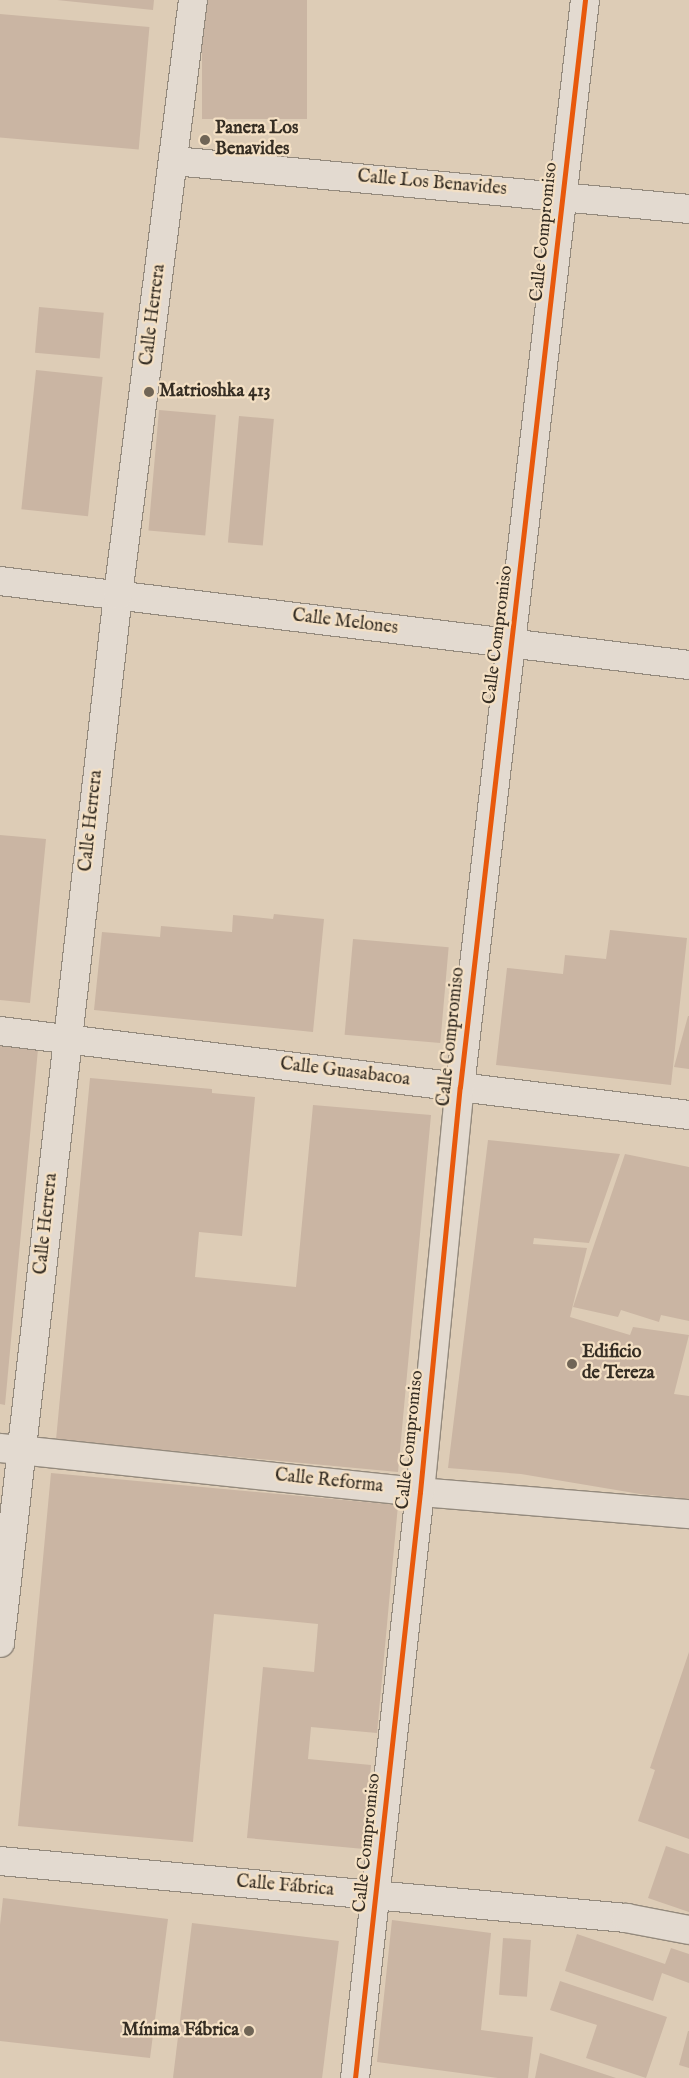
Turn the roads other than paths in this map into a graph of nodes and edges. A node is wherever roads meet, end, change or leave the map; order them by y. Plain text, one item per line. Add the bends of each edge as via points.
1 (193, 0) edge
2 (584, 0) edge
3 (174, 161) junction
4 (563, 196) junction
5 (689, 208) edge
6 (0, 581) edge
7 (118, 596) junction
8 (511, 644) junction
9 (689, 665) edge
10 (0, 1031) edge
11 (68, 1039) junction
12 (460, 1087) junction
13 (689, 1115) edge
14 (11, 1449) edge
15 (420, 1492) junction
16 (689, 1514) edge
17 (0, 1643) edge
18 (0, 1861) edge
19 (376, 1895) junction
20 (689, 1930) edge
21 (355, 2078) edge

1 - 3 street, Calle Herrera
2 - 4 street, Calle Compromiso
3 - 4 street, Calle Los Benavides
3 - 7 street, Calle Herrera
4 - 5 street, Calle Los Benavides
4 - 8 street, Calle Compromiso
6 - 7 street, Calle Melones
7 - 8 street, Calle Melones
7 - 11 street, Calle Herrera
8 - 9 street, Calle Melones
8 - 12 street, Calle Compromiso
10 - 11 street, Calle Guasabacoa
11 - 12 street, Calle Guasabacoa
11 - 14 street, Calle Herrera
12 - 13 street, Calle Guasabacoa
12 - 15 street, Calle Compromiso
14 - 15 street, Calle Reforma
14 - 17 street, Calle Herrera
15 - 16 street, Calle Reforma
15 - 19 street, Calle Compromiso
18 - 19 street, Calle Fábrica
19 - 20 street, Calle Fábrica via 626,1918
19 - 21 street, Calle Compromiso

